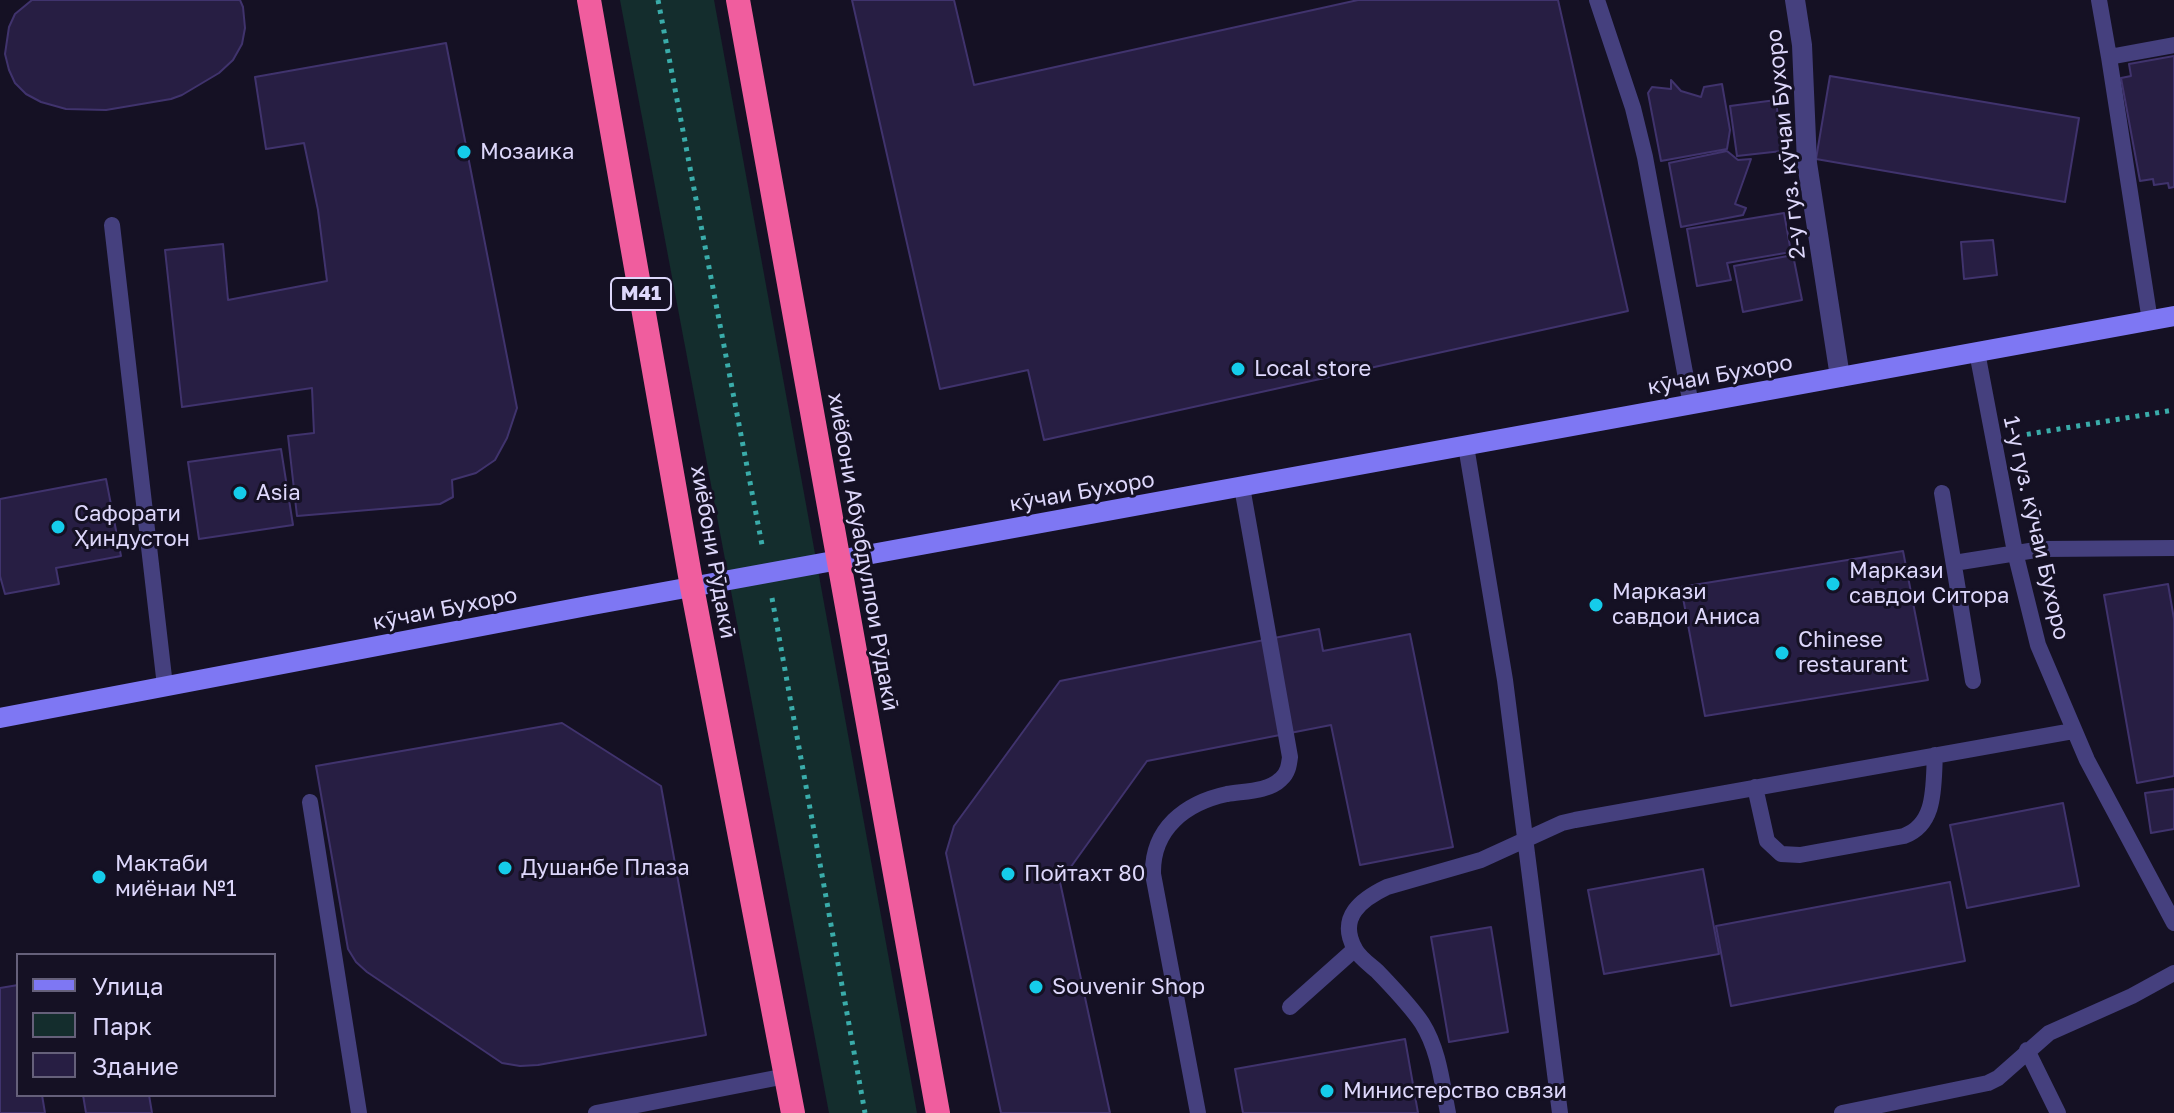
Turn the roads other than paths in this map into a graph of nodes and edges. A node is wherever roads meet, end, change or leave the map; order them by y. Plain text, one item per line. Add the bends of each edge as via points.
1 (589, 0) edge
2 (738, 0) edge
3 (1597, 0) edge
4 (1795, 0) edge
5 (2099, 0) edge
6 (2174, 45) edge
7 (2109, 57) junction
8 (112, 225) dead end
9 (2174, 316) edge
10 (2150, 321) junction
11 (1977, 352) junction
12 (1840, 377) junction
13 (1691, 405) junction
14 (1466, 446) junction
15 (1242, 487) junction
16 (1942, 493) dead end
17 (2174, 548) edge
18 (2015, 552) junction
19 (838, 561) junction
20 (1954, 563) junction
21 (692, 587) junction
22 (1973, 681) dead end
23 (165, 686) junction
24 (0, 718) edge
25 (2073, 731) junction
26 (1935, 755) junction
27 (1755, 787) junction
28 (310, 802) dead end
29 (1526, 840) junction
30 (2174, 923) edge
31 (1355, 949) junction
32 (2174, 973) edge
33 (1290, 1007) dead end
34 (2027, 1050) junction
35 (786, 1076) junction
36 (1938, 1095) junction
37 (359, 1113) edge
38 (596, 1113) edge
39 (793, 1113) edge
40 (938, 1113) edge
41 (1198, 1113) edge
42 (1448, 1113) edge
43 (1560, 1113) edge
44 (1842, 1113) edge
45 (1943, 1113) edge
46 (2058, 1113) edge

1 - 21 highway, хиёбони Рӯдакӣ / M41
2 - 19 highway, хиёбони Абуабдуллои Рӯдакӣ
3 - 13 lane via 1645,157
4 - 12 street, 2-у гуз. кӯчаи Бухоро via 1807,163
5 - 7 lane
6 - 7 lane
7 - 10 lane
8 - 23 lane
9 - 10 street, кӯчаи Бухоро
10 - 11 street, кӯчаи Бухоро
11 - 12 street, кӯчаи Бухоро
11 - 18 lane, 1-у гуз. кӯчаи Бухоро
12 - 13 street, кӯчаи Бухоро
13 - 14 street, кӯчаи Бухоро
14 - 15 street, кӯчаи Бухоро
14 - 29 lane
15 - 19 street, кӯчаи Бухоро
15 - 41 lane via 1290,757 1282,779 1261,789 1198,802 1156,845 1153,874
16 - 20 lane
17 - 18 lane
18 - 20 lane
18 - 25 lane, 1-у гуз. кӯчаи Бухоро via 2038,645
19 - 21 street, кӯчаи Бухоро
19 - 40 highway, хиёбони Абуабдуллои Рӯдакӣ
20 - 22 lane
21 - 23 street, кӯчаи Бухоро
21 - 35 highway, хиёбони Рӯдакӣ / M41
23 - 24 street, кӯчаи Бухоро
25 - 26 lane
25 - 30 lane, 1-у гуз. кӯчаи Бухоро
26 - 27 lane
26 - 27 lane via 1931,805 1915,832 1800,855 1781,854 1767,841
27 - 29 lane via 1562,823
28 - 37 lane
29 - 31 lane via 1371,895 1350,920
29 - 43 lane
31 - 33 lane
31 - 42 lane via 1422,1023 1435,1049
32 - 34 lane via 2049,1033
34 - 36 lane via 1988,1083
34 - 46 lane
35 - 38 lane
35 - 39 highway, хиёбони Рӯдакӣ / M41
36 - 44 lane
36 - 45 lane

